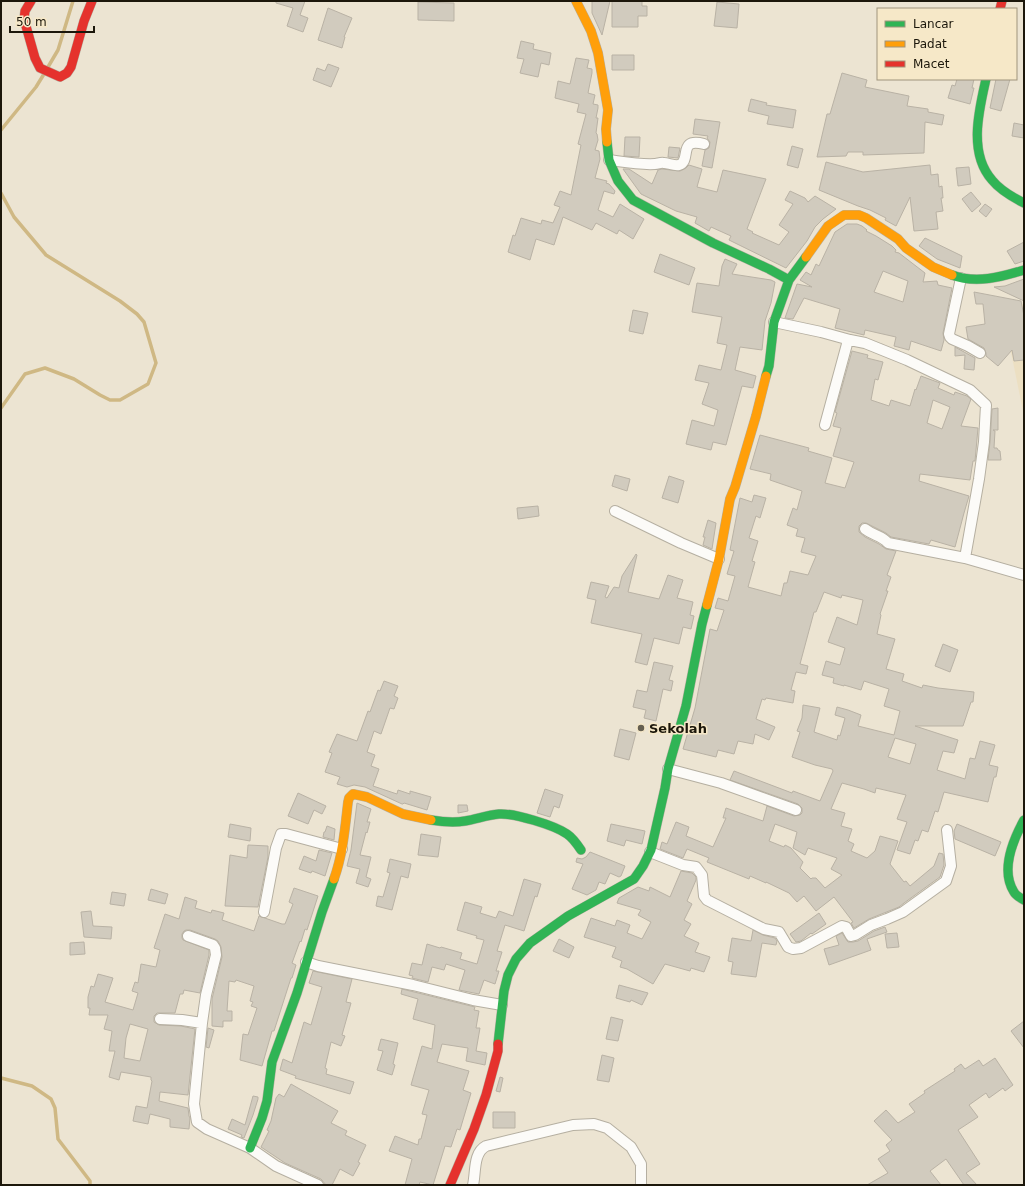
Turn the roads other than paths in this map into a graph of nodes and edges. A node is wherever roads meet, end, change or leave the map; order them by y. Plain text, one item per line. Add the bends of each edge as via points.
1 (31, 1) edge
2 (92, 1) edge
3 (576, 1) edge
4 (986, 80) edge
5 (704, 144) dead end
6 (609, 160) junction
7 (1024, 203) edge
8 (1024, 270) edge
9 (961, 278) junction
10 (790, 280) junction
11 (774, 322) junction
12 (850, 340) junction
13 (980, 353) dead end
14 (825, 425) dead end
15 (614, 511) dead end
16 (865, 529) dead end
17 (965, 558) junction
18 (719, 559) junction
19 (1024, 575) edge
20 (668, 769) junction
21 (796, 810) dead end
22 (1024, 820) edge
23 (948, 830) dead end
24 (342, 849) junction
25 (581, 850) dead end
26 (650, 852) junction
27 (1024, 900) edge
28 (264, 912) dead end
29 (188, 936) dead end
30 (306, 962) junction
31 (502, 1005) junction
32 (160, 1019) dead end
33 (202, 1023) junction
34 (250, 1148) junction
35 (318, 1185) edge
36 (450, 1185) edge
37 (473, 1185) edge
38 (641, 1185) edge

1 - 2 street via 24,19 35,58 40,68 60,77 71,67
3 - 6 street via 591,31 598,53 608,110 606,129
4 - 7 street via 977,130 978,154 987,175 1002,189
5 - 6 street via 692,142 683,162 676,166 662,162 656,164
6 - 10 street via 618,181 633,200
8 - 9 street via 1002,277
9 - 10 street via 933,267 866,218 844,215 822,233
9 - 13 street via 949,334 952,339
10 - 11 street
11 - 12 street
11 - 18 street via 769,366 730,499
12 - 14 street
12 - 17 street via 865,343 907,360 970,390 986,405 984,442
15 - 18 street
16 - 17 street via 888,543
17 - 19 street
18 - 20 street via 702,624 686,706
20 - 21 street via 721,783
20 - 26 street
22 - 27 street via 1017,832 1008,867 1015,893
23 - 26 street via 951,866 946,881 903,912 871,925 855,935 851,936 846,927 842,926 801,948 793,949 788,947 779,932 764,929 708,900 704,896 702,875 696,867 683,865
24 - 25 street via 349,798 356,794 417,818 463,821 504,814 520,817 561,830 572,838
24 - 28 street via 282,834 276,848
24 - 30 street via 335,878
26 - 31 street via 634,879 568,916 530,943 516,959 511,970
29 - 33 street via 215,948
30 - 31 street
30 - 34 street via 272,1062 267,1101
31 - 36 street via 498,1051 486,1095
32 - 33 street
33 - 34 street via 194,1104 197,1122
34 - 35 street via 276,1166
37 - 38 street via 478,1154 486,1146 574,1125 594,1124 607,1128 631,1147 641,1164

